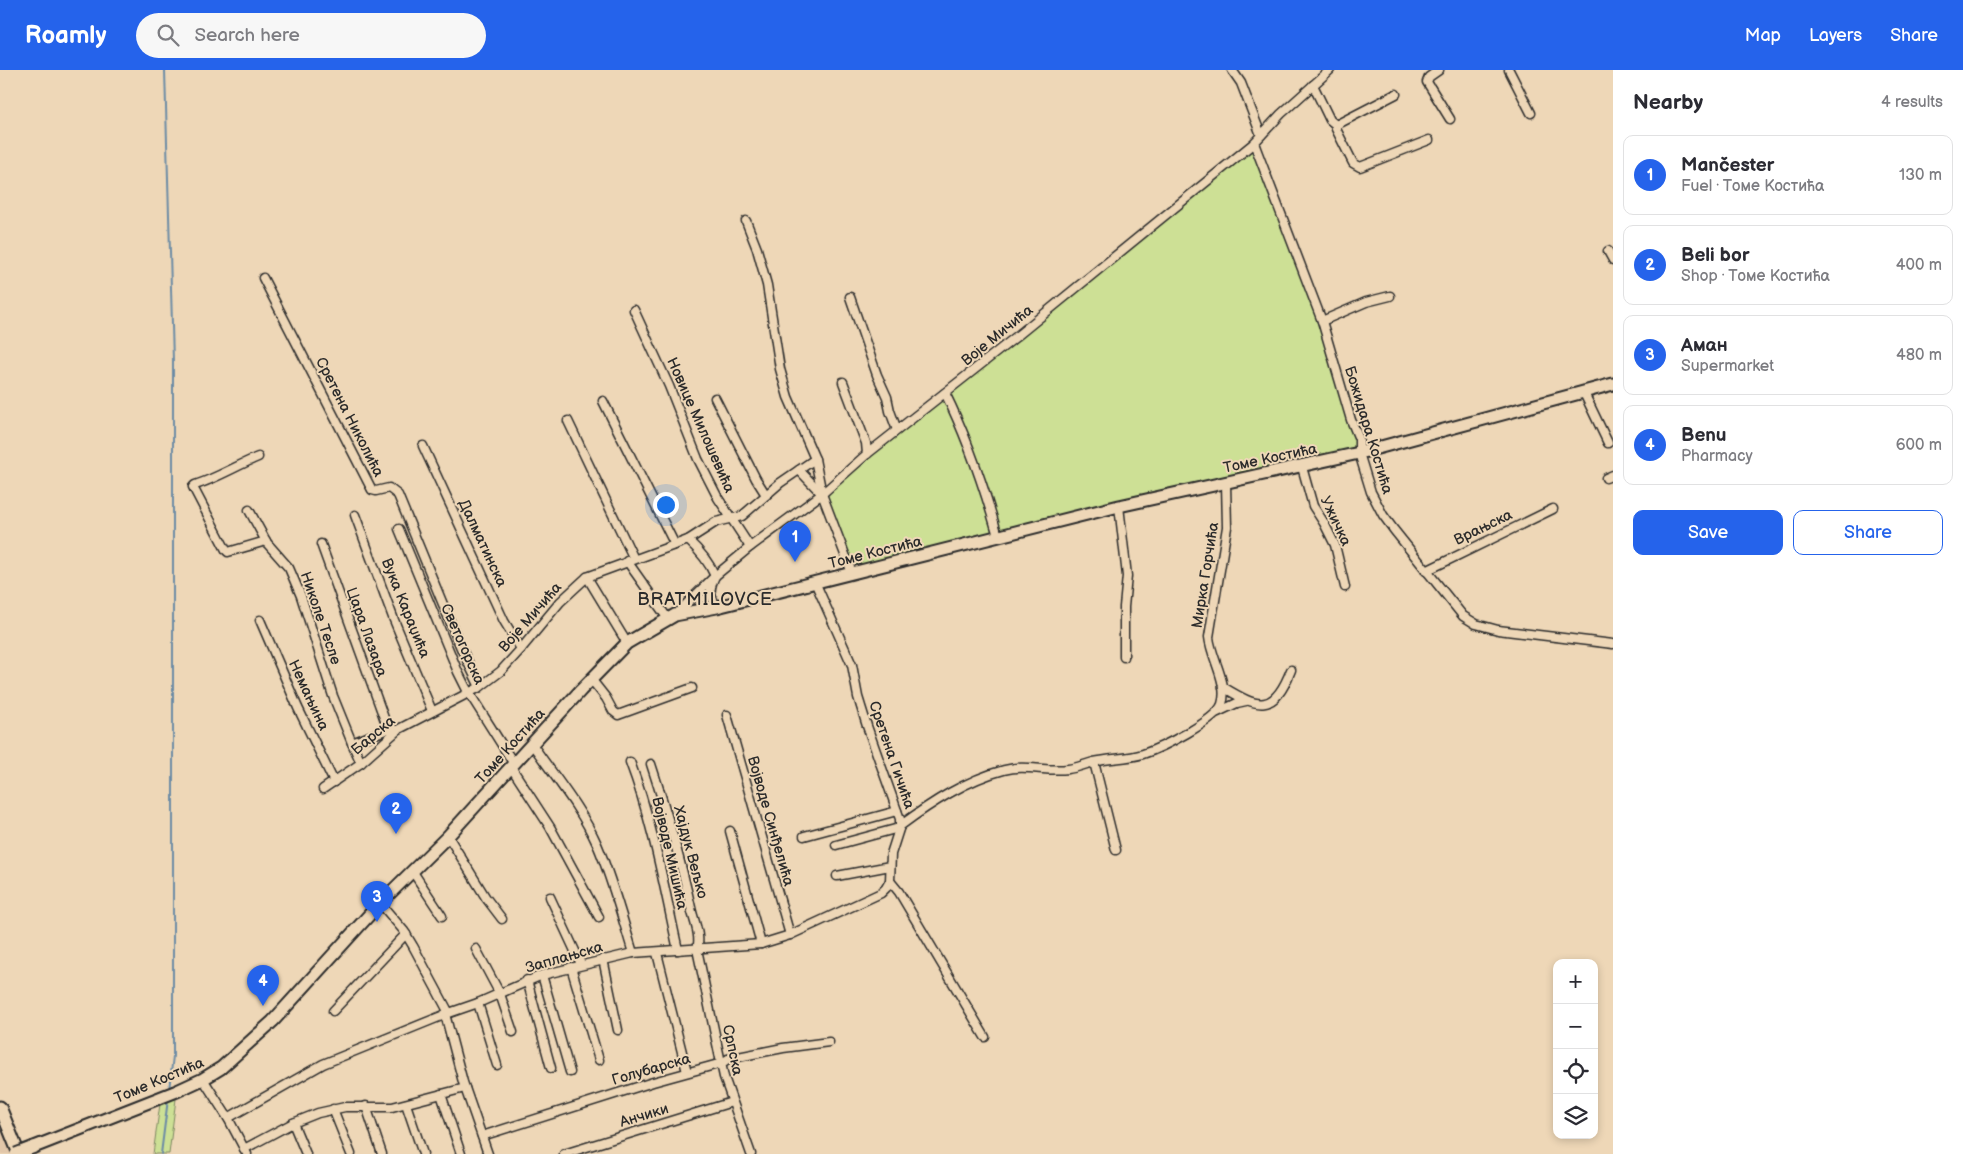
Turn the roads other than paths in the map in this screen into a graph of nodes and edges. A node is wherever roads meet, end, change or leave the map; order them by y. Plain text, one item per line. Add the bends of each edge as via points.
1 (1232, 70) edge
2 (1330, 70) edge
3 (1439, 70) edge
4 (1509, 70) edge
5 (1313, 85) junction
6 (1396, 94) dead end
7 (1531, 113) dead end
8 (1450, 119) dead end
9 (1336, 125) junction
10 (1261, 135) junction
11 (1429, 140) dead end
12 (1254, 144) junction
13 (746, 220) dead end
14 (1608, 251) dead end
15 (1613, 260) edge
16 (263, 278) dead end
17 (1390, 296) dead end
18 (850, 297) dead end
19 (634, 310) dead end
20 (1322, 322) junction
21 (843, 382) dead end
22 (1613, 384) edge
23 (1584, 393) junction
24 (945, 394) junction
25 (715, 398) dead end
26 (603, 401) dead end
27 (568, 421) dead end
28 (898, 430) junction
29 (1608, 443) dead end
30 (423, 446) dead end
31 (1359, 453) junction
32 (867, 454) junction
33 (258, 456) dead end
34 (815, 459) junction
35 (1302, 467) junction
36 (799, 470) junction
37 (1226, 483) junction
38 (822, 494) junction
39 (766, 495) junction
40 (1119, 506) junction
41 (1553, 509) dead end
42 (249, 510) dead end
43 (355, 515) dead end
44 (732, 519) junction
45 (399, 529) dead end
46 (998, 536) junction
47 (688, 540) junction
48 (266, 541) junction
49 (321, 544) dead end
50 (675, 545) junction
51 (750, 546) junction
52 (631, 560) junction
53 (1426, 571) junction
54 (852, 573) junction
55 (715, 576) junction
56 (588, 577) junction
57 (815, 582) junction
58 (1345, 587) dead end
59 (717, 607) junction
60 (671, 617) junction
61 (260, 620) dead end
62 (627, 643) junction
63 (1613, 644) edge
64 (521, 649) junction
65 (1124, 657) dead end
66 (1291, 670) dead end
67 (591, 679) junction
68 (480, 687) junction
69 (1223, 687) junction
70 (692, 688) dead end
71 (469, 693) junction
72 (1246, 701) junction
73 (432, 710) junction
74 (1216, 713) junction
75 (727, 715) dead end
76 (388, 729) junction
77 (398, 730) junction
78 (352, 743) junction
79 (532, 744) junction
80 (630, 762) dead end
81 (1094, 762) junction
82 (361, 763) junction
83 (651, 764) dead end
84 (513, 765) junction
85 (334, 782) junction
86 (323, 789) dead end
87 (898, 811) junction
88 (899, 827) junction
89 (730, 831) dead end
90 (448, 836) junction
91 (804, 836) dead end
92 (836, 845) dead end
93 (1116, 850) dead end
94 (890, 866) junction
95 (413, 872) junction
96 (837, 876) dead end
97 (890, 881) junction
98 (550, 897) dead end
99 (380, 904) junction
100 (442, 916) dead end
101 (599, 917) dead end
102 (502, 919) dead end
103 (406, 934) junction
104 (790, 935) junction
105 (761, 944) junction
106 (476, 949) dead end
107 (697, 949) junction
108 (678, 950) junction
109 (633, 953) junction
110 (657, 953) junction
111 (603, 959) junction
112 (580, 964) junction
113 (571, 967) junction
114 (542, 975) junction
115 (527, 980) junction
116 (500, 994) junction
117 (478, 1003) junction
118 (333, 1011) dead end
119 (447, 1014) junction
120 (618, 1030) dead end
121 (513, 1032) dead end
122 (985, 1037) dead end
123 (829, 1042) dead end
124 (599, 1060) dead end
125 (722, 1063) junction
126 (497, 1065) dead end
127 (551, 1068) dead end
128 (570, 1072) dead end
129 (687, 1072) junction
130 (203, 1079) junction
131 (465, 1088) junction
132 (441, 1094) junction
133 (732, 1102) junction
134 (406, 1104) junction
135 (366, 1106) junction
136 (0, 1107) edge
137 (333, 1109) junction
138 (228, 1118) junction
139 (293, 1123) junction
140 (482, 1136) junction
141 (245, 1151) edge
142 (17, 1154) edge
143 (306, 1154) edge
144 (350, 1154) edge
145 (382, 1154) edge
146 (423, 1154) edge
147 (461, 1154) edge
148 (488, 1154) edge
149 (564, 1154) edge
150 (750, 1154) edge

1 - 10 street via 1241,84
2 - 5 street, Воје Мичића
3 - 8 street via 1429,76 1427,82
4 - 7 street
5 - 9 street via 1330,120
5 - 10 street, Воје Мичића
6 - 9 street
9 - 11 street via 1353,163 1360,167
10 - 12 street, Воје Мичића
12 - 20 street, Божидара Костића
12 - 24 street, Воје Мичића
13 - 34 street via 767,285 780,368 788,397
14 - 15 street
16 - 68 street, Сретена Николића via 372,490 389,488 398,495 464,656
17 - 20 street via 1366,302
18 - 28 street
19 - 44 street, Новице Милошевића via 698,459
20 - 31 street, Божидара Костића via 1358,440
21 - 32 street via 866,443
22 - 23 street, Томе Костића
23 - 29 street
23 - 31 street, Томе Костића
24 - 28 street, Воје Мичића
24 - 46 street via 978,470
25 - 39 street
26 - 50 street
27 - 52 street
28 - 32 street, Воје Мичића
30 - 64 street, Далматинска via 504,621
31 - 35 street, Томе Костића
31 - 53 street, Божидара Костића via 1380,509
32 - 38 street, Воје Мичића
33 - 48 street via 194,487 228,552
34 - 36 street, Воје Мичића
34 - 38 street
35 - 37 street, Томе Костића
35 - 58 street, Ужичка via 1313,506 1335,545
36 - 38 street
36 - 39 street, Воје Мичића
37 - 40 street, Томе Костића
37 - 69 street, Мирка Горчића via 1227,527 1209,637
38 - 51 street, Воје Мичића
38 - 54 street
39 - 44 street, Воје Мичића via 742,516
40 - 46 street, Томе Костића
40 - 65 street via 1127,576
41 - 53 street, Врањска
42 - 48 street, Николе Тесле
43 - 73 street, Вука Караџића
44 - 47 street, Воје Мичића via 716,522
44 - 51 street, Новице Милошевића
45 - 71 street, Светогорска
46 - 54 street, Томе Костића
47 - 50 street, Воје Мичића
47 - 55 street via 699,550
48 - 78 street, Николе Тесле via 289,568 301,596 333,696
49 - 76 street, Цара Лазара
50 - 52 street, Воје Мичића
51 - 55 street, Воје Мичића
52 - 56 street, Воје Мичића
52 - 60 street
53 - 63 street, Божидара Костића via 1463,616 1476,624 1498,630
54 - 57 street, Томе Костића
55 - 59 street via 710,594
55 - 60 street, Воје Мичића
56 - 62 street
56 - 64 street, Воје Мичића via 560,602
57 - 59 street, Томе Костића
57 - 87 street, Сретена Гичића via 852,665 867,726
59 - 60 street, Томе Костића
60 - 62 street, Томе Костића
61 - 85 street, Немањина
62 - 67 street, Томе Костића
64 - 68 street, Воје Мичића
66 - 72 street via 1282,690 1271,701 1262,704
67 - 70 street via 618,715
67 - 79 street, Томе Костића
68 - 71 street, Воје Мичића
69 - 72 street
69 - 74 street via 1222,703
71 - 73 street, Барска
71 - 84 street, Светогорска
72 - 74 street
73 - 77 street, Барска
74 - 81 street via 1142,754
75 - 104 street, Војводе Синђелића
76 - 77 street
76 - 78 street
77 - 82 street, Барска
78 - 82 street, Николе Тесле
79 - 84 street, Томе Костића
79 - 109 street via 597,844
80 - 108 street, Војводе Мишића via 653,834
81 - 88 street via 1070,769 1023,767 1002,770 941,798
81 - 93 street
82 - 85 street, Барска
83 - 107 street, Хајдук Вељко via 698,936
84 - 90 street, Томе Костића
84 - 101 street, Светогорска
85 - 86 street, Барска
87 - 88 street, Сретена Гичића
87 - 91 street
88 - 92 street
88 - 94 street, Сретена Гичића
89 - 105 street
90 - 95 street, Томе Костића
90 - 102 street
94 - 96 street
94 - 97 street, Сретена Гичића
95 - 99 street, Томе Костића
95 - 100 street
97 - 104 street, Заплањска via 880,893
97 - 122 street
98 - 112 street
99 - 103 street
99 - 130 street, Томе Костића via 273,1021 221,1068
103 - 118 street
103 - 119 street
104 - 105 street, Заплањска
105 - 107 street, Заплањска
106 - 116 street
107 - 108 street, Заплањска
107 - 125 street, Српска
108 - 110 street, Заплањска
109 - 110 street, Заплањска
109 - 111 street, Заплањска
110 - 129 street
111 - 112 street, Заплањска
111 - 120 street
112 - 113 street, Заплањска
113 - 114 street, Заплањска
113 - 124 street
114 - 115 street, Заплањска
114 - 128 street
115 - 116 street, Заплањска
115 - 127 street
116 - 117 street, Заплањска
116 - 121 street
117 - 119 street, Заплањска
117 - 126 street
119 - 131 street
119 - 138 street, Заплањска via 323,1064
123 - 125 street, Голубарска via 783,1048
125 - 129 street, Голубарска
125 - 133 street, Српска
129 - 140 street, Голубарска
130 - 138 street
130 - 142 street, Томе Костића, bridge
131 - 132 street
131 - 140 street
132 - 134 street
132 - 147 street
133 - 149 street, Анчики
133 - 150 street, Српска
134 - 135 street
134 - 146 street
135 - 137 street
135 - 145 street
136 - 142 street
137 - 139 street
137 - 144 street
138 - 141 street
139 - 141 street
139 - 143 street
140 - 148 street

